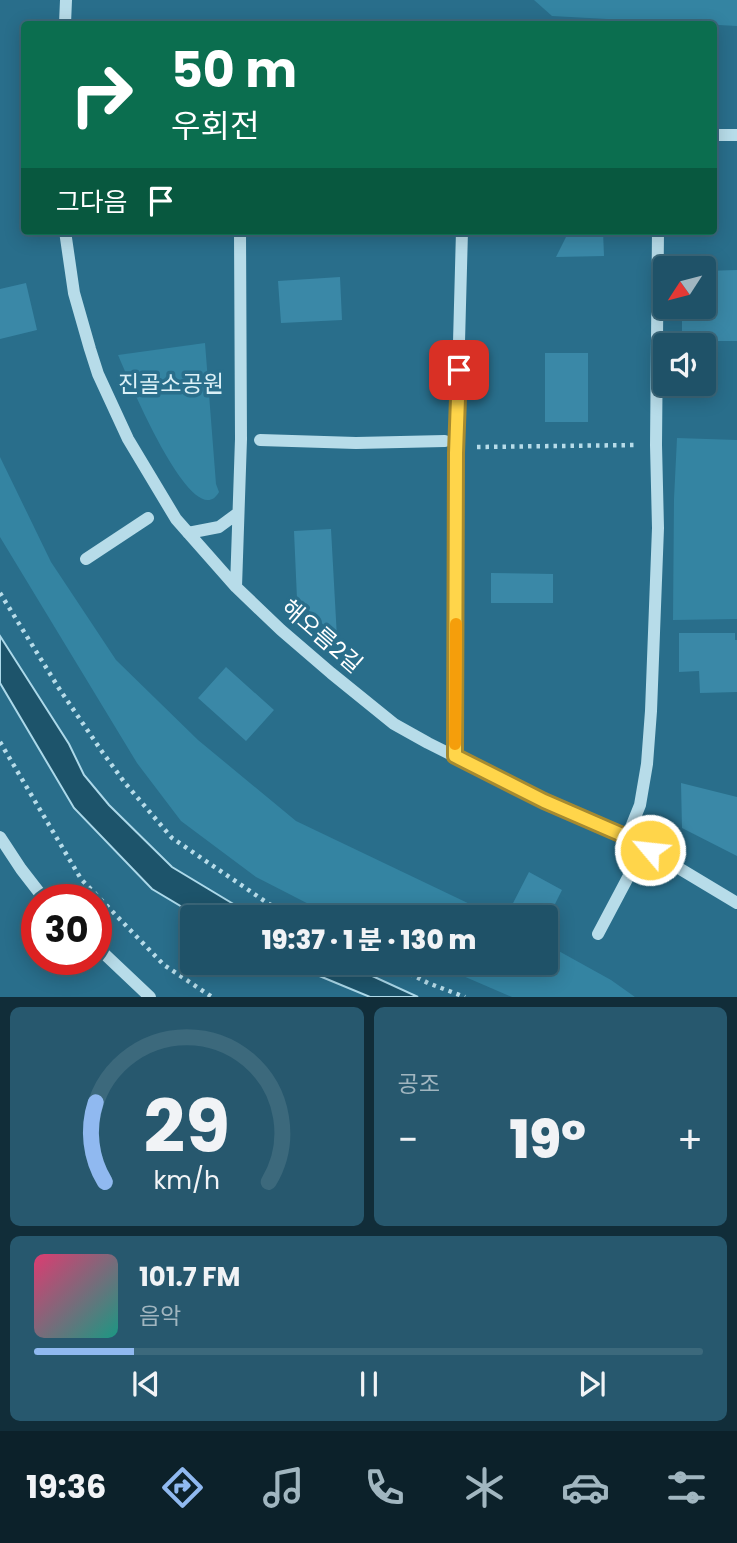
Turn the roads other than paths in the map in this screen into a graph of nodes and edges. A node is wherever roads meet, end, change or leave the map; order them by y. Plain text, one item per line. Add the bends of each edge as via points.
1 (66, 0) edge
2 (65, 21) edge
3 (717, 135) edge
4 (737, 135) edge
5 (66, 235) edge
6 (240, 235) edge
7 (462, 235) edge
8 (659, 235) edge
9 (260, 440) dead end
10 (445, 440) dead end
11 (238, 513) junction
12 (148, 517) dead end
13 (188, 533) junction
14 (86, 559) dead end
15 (236, 587) junction
16 (455, 756) junction
17 (0, 837) edge
18 (627, 837) junction
19 (634, 866) dead end
20 (32, 884) edge
21 (737, 903) edge
22 (598, 934) dead end
23 (112, 961) edge
24 (150, 997) edge

1 - 2 street
3 - 4 street
5 - 13 street, 해오름2길 via 74,293 98,374 128,439
6 - 11 street
7 - 16 street
8 - 18 street via 658,528 651,711 640,805
9 - 10 street
11 - 13 street via 219,527
11 - 15 street
12 - 14 street
13 - 15 street, 해오름2길
15 - 16 street, 해오름2길 via 394,724
16 - 18 street, 해오름2길
17 - 20 street
18 - 21 street, 해오름2길
19 - 22 street
23 - 24 street

